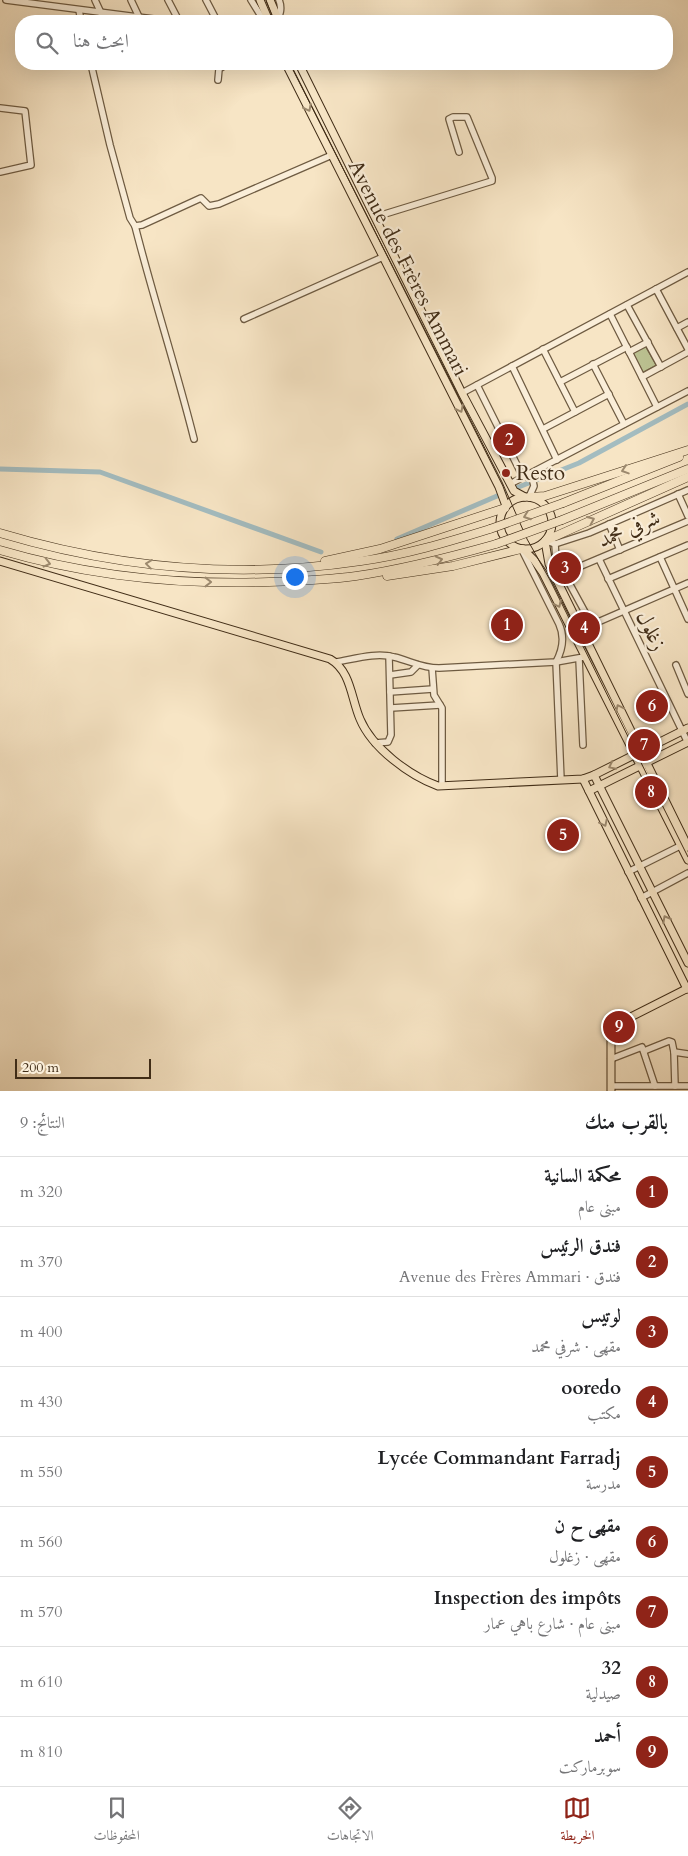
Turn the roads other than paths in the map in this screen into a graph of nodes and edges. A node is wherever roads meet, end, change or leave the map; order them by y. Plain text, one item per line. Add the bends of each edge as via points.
1 (6, 0) edge
2 (56, 0) edge
3 (95, 0) edge
4 (131, 0) edge
5 (168, 0) edge
6 (206, 0) edge
7 (251, 0) edge
8 (260, 0) edge
9 (270, 0) edge
10 (279, 0) edge
11 (18, 1) edge
12 (60, 8) junction
13 (79, 10) junction
14 (101, 13) junction
15 (80, 15) edge
16 (120, 15) edge
17 (138, 15) edge
18 (176, 15) edge
19 (214, 15) edge
20 (260, 15) edge
21 (266, 15) edge
22 (276, 15) edge
23 (279, 15) edge
24 (92, 70) edge
25 (219, 70) edge
26 (289, 70) edge
27 (302, 70) edge
28 (218, 80) dead end
29 (0, 108) edge
30 (459, 152) dead end
31 (332, 155) junction
32 (0, 172) edge
33 (375, 217) junction
34 (135, 226) junction
35 (383, 257) junction
36 (688, 272) edge
37 (656, 290) junction
38 (627, 305) junction
39 (610, 314) junction
40 (244, 319) dead end
41 (688, 322) edge
42 (677, 328) junction
43 (648, 342) junction
44 (544, 349) junction
45 (628, 349) junction
46 (688, 351) edge
47 (593, 364) junction
48 (512, 366) junction
49 (661, 367) junction
50 (642, 377) junction
51 (560, 382) junction
52 (478, 385) junction
53 (688, 391) edge
54 (462, 393) junction
55 (609, 394) junction
56 (657, 407) junction
57 (575, 412) junction
58 (624, 424) junction
59 (544, 429) junction
60 (194, 439) dead end
61 (688, 450) edge
62 (688, 453) edge
63 (557, 460) junction
64 (688, 469) edge
65 (523, 477) junction
66 (688, 477) edge
67 (532, 479) junction
68 (512, 488) junction
69 (688, 490) edge
70 (678, 494) junction
71 (528, 497) junction
72 (506, 507) junction
73 (688, 516) edge
74 (688, 522) edge
75 (609, 524) junction
76 (0, 533) edge
77 (546, 540) junction
78 (555, 544) junction
79 (688, 545) edge
80 (522, 549) junction
81 (0, 550) edge
82 (620, 550) junction
83 (660, 557) junction
84 (599, 559) junction
85 (0, 561) edge
86 (270, 569) junction
87 (563, 574) junction
88 (556, 577) junction
89 (608, 579) junction
90 (305, 580) junction
91 (688, 583) edge
92 (675, 589) junction
93 (623, 612) junction
94 (688, 617) edge
95 (592, 625) junction
96 (561, 628) junction
97 (582, 629) junction
98 (554, 630) dead end
99 (389, 656) junction
100 (582, 658) junction
101 (336, 662) junction
102 (556, 662) junction
103 (676, 665) dead end
104 (418, 666) junction
105 (432, 668) junction
106 (390, 675) junction
107 (433, 689) junction
108 (390, 692) junction
109 (688, 694) edge
110 (440, 705) junction
111 (390, 708) junction
112 (685, 729) edge
113 (388, 742) junction
114 (688, 742) edge
115 (376, 743) junction
116 (583, 745) dead end
117 (385, 753) junction
118 (638, 754) junction
119 (643, 765) junction
120 (594, 775) junction
121 (583, 779) junction
122 (562, 780) junction
123 (442, 786) junction
124 (599, 786) junction
125 (588, 791) junction
126 (686, 845) edge
127 (688, 860) edge
128 (640, 866) junction
129 (628, 872) junction
130 (688, 873) edge
131 (651, 892) junction
132 (640, 898) junction
133 (688, 963) edge
134 (687, 989) edge
135 (644, 1051) junction
136 (674, 1052) junction
137 (688, 1054) edge
138 (612, 1059) junction
139 (655, 1086) junction
140 (675, 1086) junction
141 (688, 1086) edge
142 (611, 1088) edge

1 - 11 street
2 - 12 street
3 - 14 street
4 - 17 street
5 - 18 street
6 - 19 street
7 - 20 street
8 - 21 main road
9 - 22 main road
10 - 23 street
11 - 12 street
12 - 13 street
13 - 14 street
13 - 15 street
14 - 16 street
24 - 34 street via 110,146
25 - 28 street
26 -> 31 main road, Avenue des Frères Ammari
27 - 33 main road, Avenue des Frères Ammari
29 - 32 street via 25,111 30,165
30 - 33 street via 449,119 468,117 492,181
31 - 34 street via 219,204 209,206 201,198
31 - 35 main road, Avenue des Frères Ammari
33 - 54 main road, Avenue des Frères Ammari
34 - 60 street
35 - 40 street
35 -> 72 main road, Avenue des Frères Ammari via 499,487
36 - 37 street
37 - 38 street
37 - 42 street
38 - 39 street
38 - 43 street
39 - 44 street
39 - 45 street
41 - 42 street
42 - 46 street
43 - 45 street
43 - 49 street
44 - 48 street
44 - 51 street
45 - 47 street
45 - 50 street
46 - 49 street
47 - 51 street
47 - 55 street
48 - 52 street
48 - 59 street
49 - 50 street
50 - 56 street
51 - 57 street
52 - 54 street
52 - 65 street
53 - 56 street
54 - 68 main road, Avenue des Frères Ammari
55 - 57 street
55 - 58 street
56 - 58 street
57 - 59 street
58 - 63 street
59 - 63 street
61 -> 71 highway via 545,496
62 -> 86 highway, bridge via 563,503 424,548 363,561
63 - 67 street
90 -> 64 highway, bridge via 393,570 496,544
65 - 67 street
65 - 68 street
77 -> 66 highway
67 - 71 street via 533,489
68 - 71 main road
69 - 70 street
70 - 73 street
70 - 75 street
71 - 72 main road via 513,501
71 - 77 main road via 541,502 549,511 552,529
72 - 80 main road via 501,529 508,542
72 - 86 highway via 360,554
74 - 82 street, شرفي محمد
75 - 78 street
75 - 82 street
86 -> 76 highway via 192,569 125,562 62,550
77 - 78 street
77 - 80 main road via 535,548
77 - 88 main road via 547,559
78 - 87 street via 555,556
79 - 83 street
80 - 90 highway via 419,572 375,578
80 - 96 street
80 -> 100 main road via 544,574
81 -> 90 highway via 69,568 154,580
82 - 84 street, شرفي محمد
83 - 89 street
83 - 92 street
84 - 87 street, شرفي محمد
84 - 89 street, زغلول
85 - 101 main road
87 - 88 street, شرفي محمد
87 - 95 street
88 - 97 main road
89 - 93 street, زغلول
91 - 92 street
92 - 93 street
92 - 94 street
93 - 95 street
93 - 112 street, زغلول
95 - 97 street
96 - 98 street
96 - 102 street via 563,640
118 -> 97 main road
99 - 101 street via 365,656
99 - 104 street
99 - 106 street
100 - 102 street
100 - 116 street
100 - 118 main road
101 - 115 main road via 347,676 364,728
102 - 105 street
102 - 122 street
103 - 109 street
104 - 105 street
104 - 106 street via 411,672
105 - 107 street
106 - 108 street
107 - 108 street
107 - 110 street
108 - 111 street
110 - 111 street
110 - 123 street
111 - 113 street via 391,734
112 - 114 street, زغلول
112 - 118 main road
113 - 115 street
113 - 117 street
114 - 119 main road
115 - 117 main road
117 - 123 main road via 426,782
118 - 119 main road
118 -> 120 main road
119 - 124 main road
119 - 126 main road
120 - 121 main road
120 - 124 main road
121 - 122 main road
121 - 125 main road
122 - 123 main road
124 - 125 main road
124 - 128 main road
125 -> 129 main road
126 - 127 main road
126 - 128 street
128 - 129 street
128 - 131 main road
129 - 132 main road
130 - 131 street
131 - 132 street
133 -> 131 main road
132 - 134 main road
134 - 138 main road via 612,1026
135 - 136 street via 670,1041
135 - 138 street via 640,1047
135 - 139 street
136 - 137 street
136 - 140 street
138 - 142 main road
139 - 140 street
139 - 142 street
140 - 141 street

